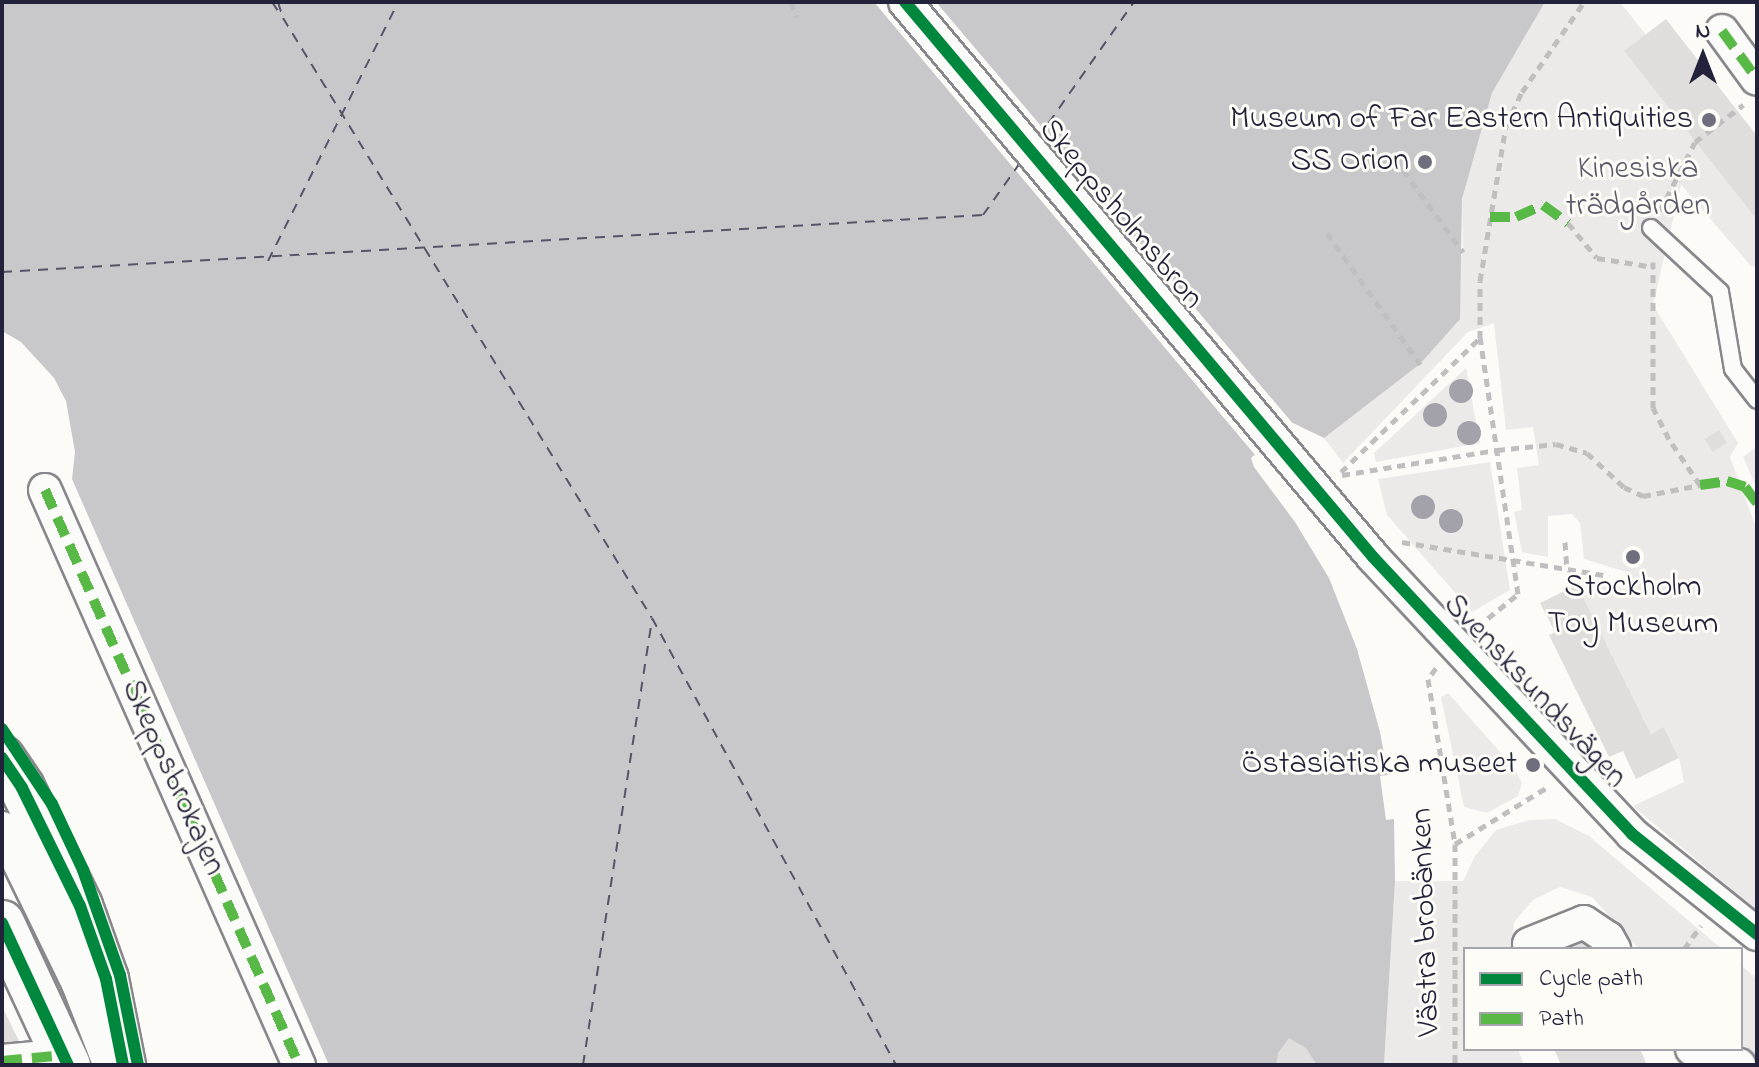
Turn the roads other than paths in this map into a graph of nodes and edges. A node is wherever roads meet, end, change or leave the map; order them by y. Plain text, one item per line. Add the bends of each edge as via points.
1 (905, 2) edge
2 (1722, 31) dead end
3 (1757, 79) edge
4 (1651, 228) road end
5 (1757, 400) edge
6 (1296, 462) joint
7 (45, 490) dead end
8 (2, 758) edge
9 (2, 828) edge
10 (2, 862) edge
11 (2, 923) edge
12 (1757, 934) edge
13 (1529, 944) dead end
14 (1613, 947) edge
15 (1698, 1051) edge
16 (2, 1061) edge
17 (73, 1062) edge
18 (110, 1065) edge
19 (123, 1065) edge
20 (299, 1065) edge
21 (1739, 1065) edge

1 - 6 street, Skeppsholmsbron
2 - 3 street
4 - 5 lane via 1720,292 1733,369
6 - 12 street, Svensksundsvägen via 1373,557 1632,834
7 - 20 street, Skeppsbrokajen
8 - 19 street via 80,906 106,979
9 - 18 street via 78,984
10 - 17 street via 65,989 85,1053
11 - 17 street
13 - 14 street via 1584,922
15 - 21 street
16 - 17 street

